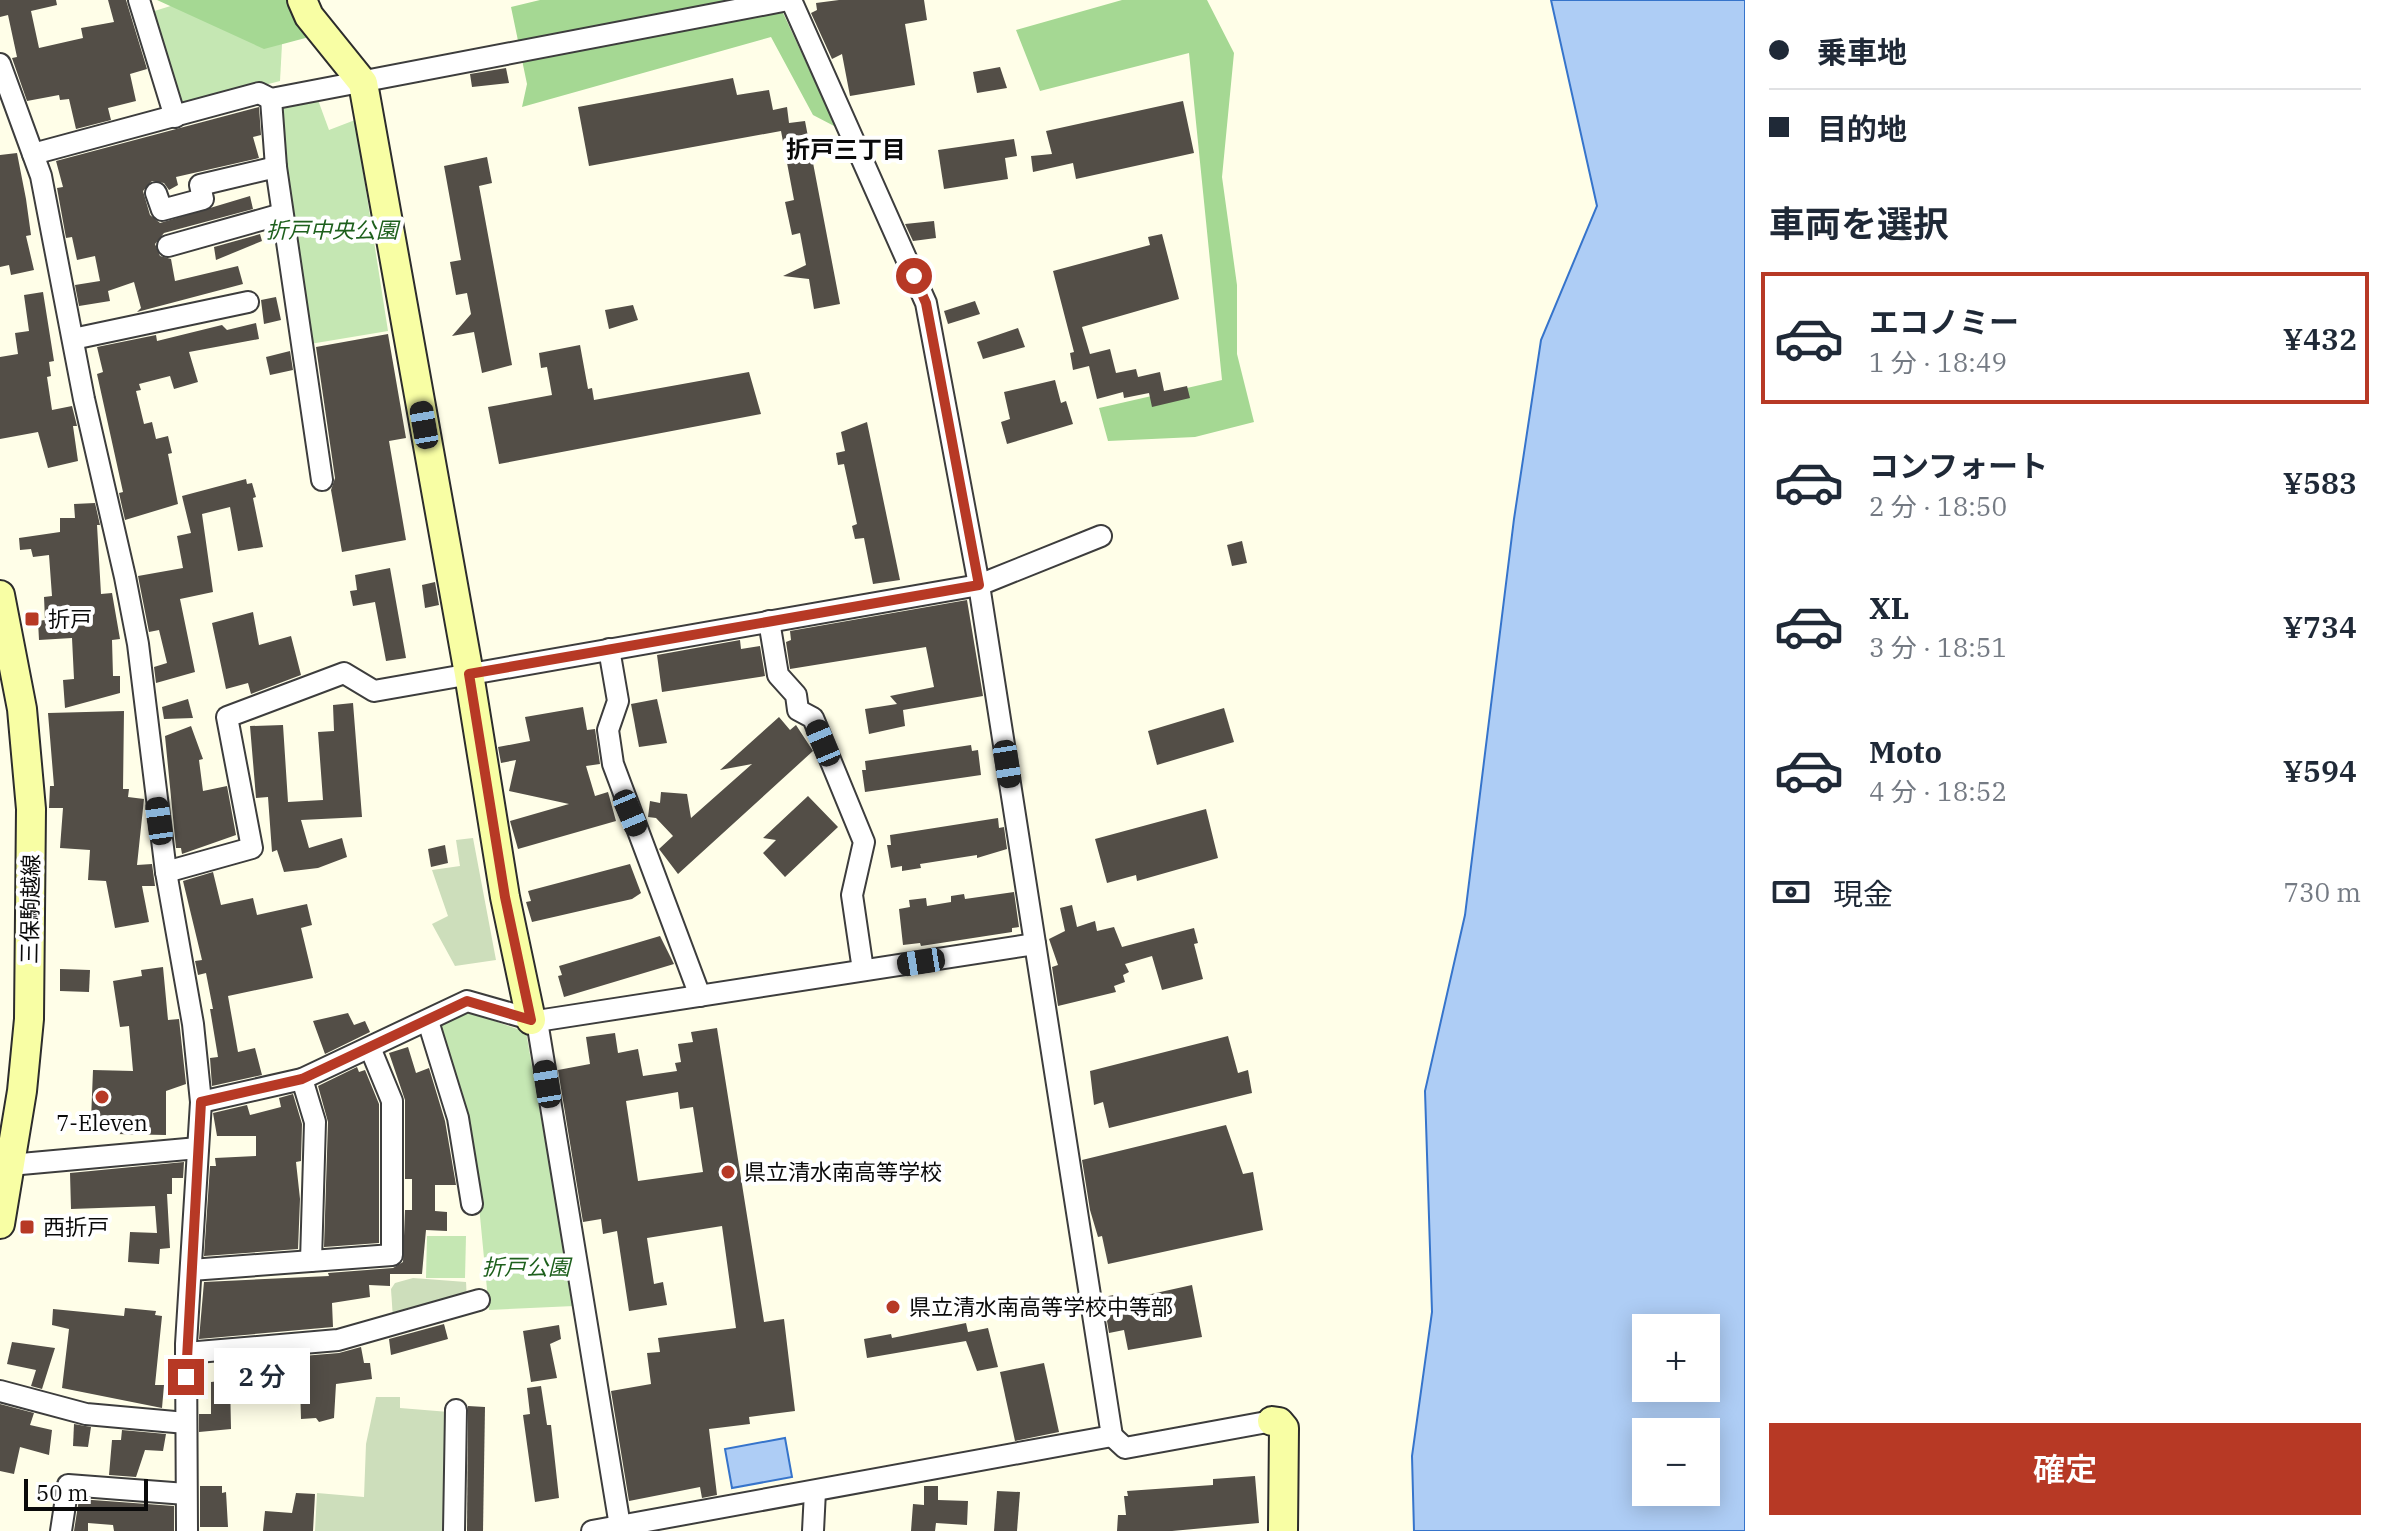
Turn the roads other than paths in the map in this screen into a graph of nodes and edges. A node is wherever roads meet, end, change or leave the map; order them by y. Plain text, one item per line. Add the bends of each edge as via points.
1 (139, 0) edge
2 (302, 0) edge
3 (790, 0) edge
4 (0, 64) edge
5 (363, 83) junction
6 (271, 99) junction
7 (175, 117) junction
8 (33, 154) junction
9 (276, 167) junction
10 (156, 193) dead end
11 (282, 214) junction
12 (168, 246) dead end
13 (248, 302) dead end
14 (73, 339) junction
15 (322, 480) dead end
16 (1101, 536) dead end
17 (979, 585) junction
18 (0, 595) edge
19 (769, 621) junction
20 (609, 649) junction
21 (469, 674) junction
22 (166, 872) junction
23 (1035, 944) junction
24 (863, 970) junction
25 (700, 996) junction
26 (534, 1020) junction
27 (428, 1021) junction
28 (371, 1050) junction
29 (302, 1079) junction
30 (201, 1102) junction
31 (198, 1148) junction
32 (10, 1165) junction
33 (472, 1204) dead end
34 (0, 1224) edge
35 (311, 1261) junction
36 (191, 1270) junction
37 (479, 1300) dead end
38 (186, 1353) junction
39 (0, 1391) edge
40 (456, 1410) dead end
41 (1272, 1421) joint
42 (186, 1423) junction
43 (1112, 1436) junction
44 (815, 1491) junction
45 (186, 1494) junction
46 (606, 1529) edge
47 (61, 1531) edge
48 (187, 1531) edge
49 (454, 1531) edge
50 (813, 1531) edge
51 (1283, 1531) edge

1 - 7 street
2 - 5 street
3 - 5 street
3 - 17 street via 926,303
4 - 8 street
5 - 6 street
5 - 21 street
6 - 7 street via 259,93
6 - 9 street
7 - 8 street
8 - 14 street via 55,236
9 - 10 street via 200,185 203,199 162,210
9 - 11 street
11 - 12 street
11 - 15 street
13 - 14 street
14 - 22 street via 138,644
16 - 17 street
17 - 19 street
17 - 23 street
18 - 32 street, 三保駒越線 via 22,709 31,809 29,1019
19 - 20 street
19 - 24 street via 778,675 796,695 798,710 813,718 864,842 852,895
20 - 21 street
20 - 25 street via 618,701 608,730 613,764
21 - 22 street via 374,691 344,673 227,717 252,848
21 - 26 street via 505,897
22 - 30 street
23 - 24 street
23 - 43 street
24 - 25 street
25 - 26 street
26 - 27 street via 467,1001
26 - 46 street
27 - 28 street
27 - 33 street via 458,1118
28 - 29 street
28 - 35 street via 392,1101 392,1255
29 - 30 street
29 - 35 street via 315,1122
30 - 31 street
31 - 32 street
31 - 36 street
32 - 34 street, 三保駒越線
35 - 36 street
36 - 38 street
37 - 38 street via 338,1340
38 - 42 street
39 - 42 street via 86,1414
40 - 49 street
41 - 43 street via 1125,1448
41 - 51 street via 1284,1428
42 - 45 street
43 - 44 street
44 - 46 street
44 - 50 street
45 - 47 street via 68,1485
45 - 48 street

